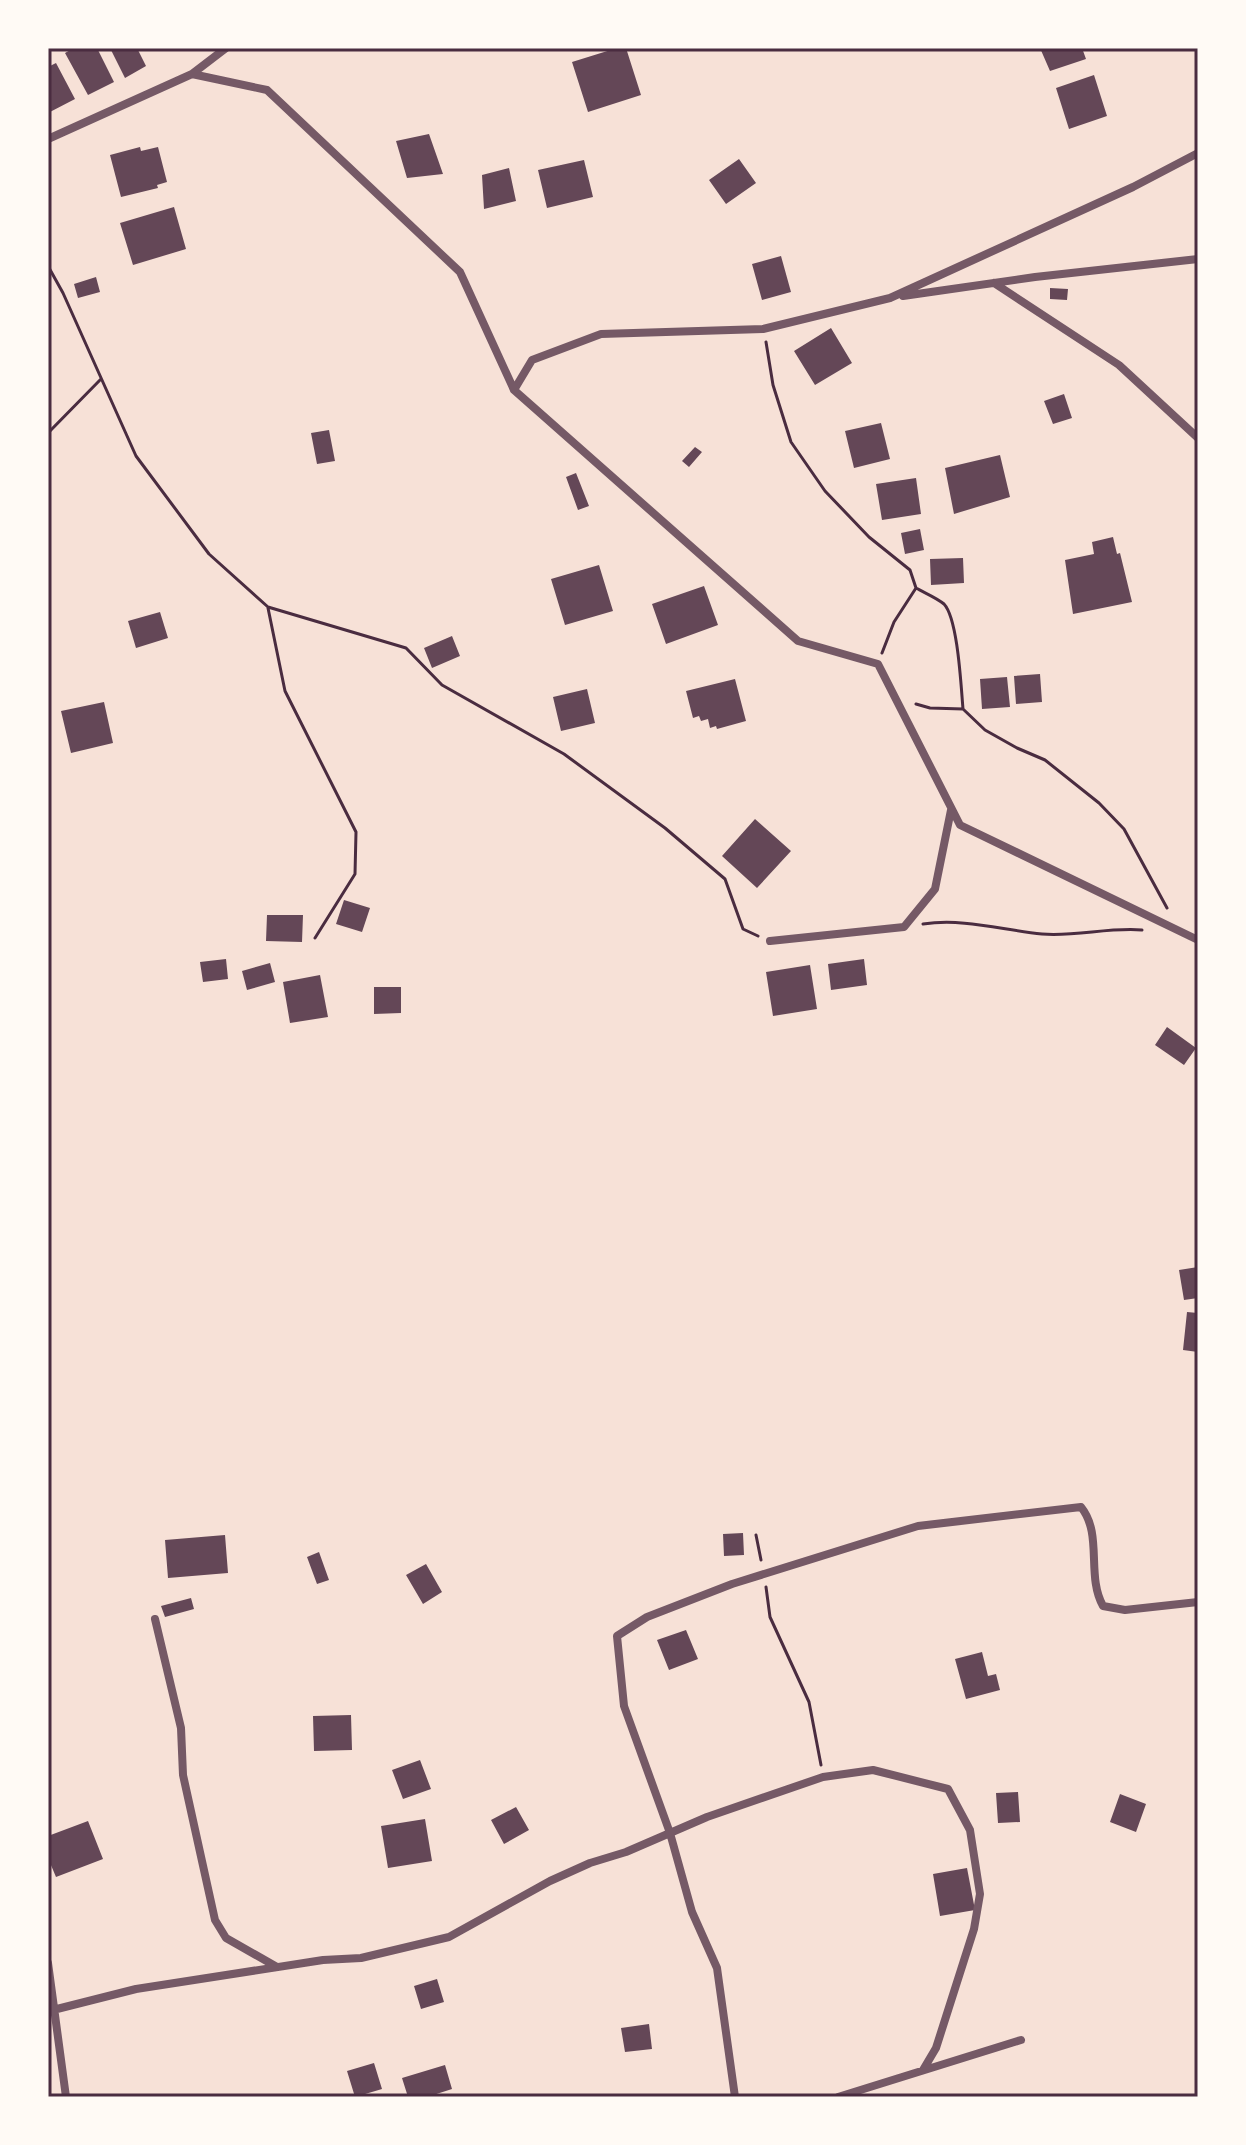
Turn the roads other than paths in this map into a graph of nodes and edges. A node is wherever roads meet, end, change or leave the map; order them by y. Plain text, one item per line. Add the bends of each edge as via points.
1 (226, 48) edge
2 (192, 74) junction
3 (48, 139) edge
4 (1198, 153) edge
5 (1198, 259) edge
6 (993, 283) junction
7 (890, 298) junction
8 (514, 390) junction
9 (1198, 438) edge
10 (952, 809) junction
11 (1198, 940) edge
12 (770, 941) road end
13 (1198, 1602) edge
14 (155, 1619) dead end
15 (670, 1833) junction
16 (48, 1963) edge
17 (278, 1967) junction
18 (53, 2010) junction
19 (1021, 2040) dead end
20 (923, 2070) junction
21 (66, 2097) edge
22 (735, 2097) edge
23 (838, 2097) edge

1 - 2 street
2 - 3 street
2 - 8 street via 267,90 460,272
4 - 7 street
5 - 6 street
6 - 7 street
6 - 9 street via 1119,365
7 - 8 street via 763,329 601,334 532,360
8 - 10 street via 798,641 878,664
10 - 11 street via 960,825
10 - 12 street via 935,889 904,927
13 - 15 street via 1125,1610 1103,1606 1096,1593 1090,1517 1081,1507 918,1526 732,1584 647,1617 617,1636 624,1706
14 - 17 street via 181,1728 183,1775 215,1920 226,1938
15 - 17 street via 550,1881 449,1937 361,1958
15 - 20 street via 823,1777 873,1770 948,1789 970,1830 980,1894 936,2048
15 - 22 street via 692,1912 717,1968
16 - 18 street
17 - 18 street via 136,1989
18 - 21 street
19 - 20 street
20 - 23 street

